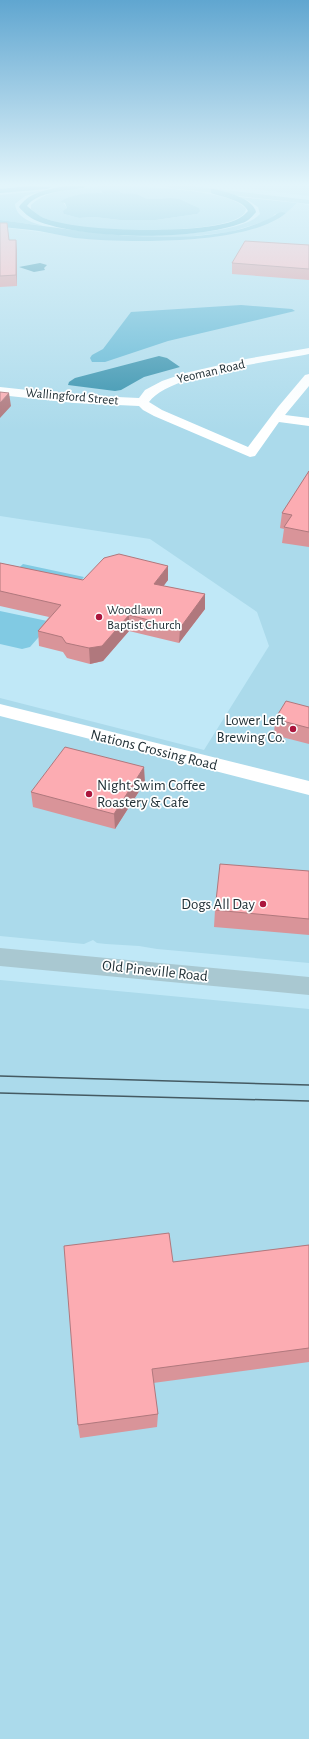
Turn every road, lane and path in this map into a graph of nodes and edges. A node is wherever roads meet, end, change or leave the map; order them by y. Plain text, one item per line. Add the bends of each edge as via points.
1 (309, 351) edge
2 (309, 378) edge
3 (0, 391) edge
4 (143, 402) junction
5 (276, 418) junction
6 (309, 422) edge
7 (0, 710) edge
8 (309, 788) edge
9 (0, 957) edge
10 (309, 986) edge

1 - 4 street, Yeoman Road via 178,378 153,390 146,395
2 - 5 street
3 - 4 street, Wallingford Street
4 - 5 street via 158,413 250,453
5 - 6 street
7 - 8 street, Nations Crossing Road
9 - 10 street, Old Pineville Road

